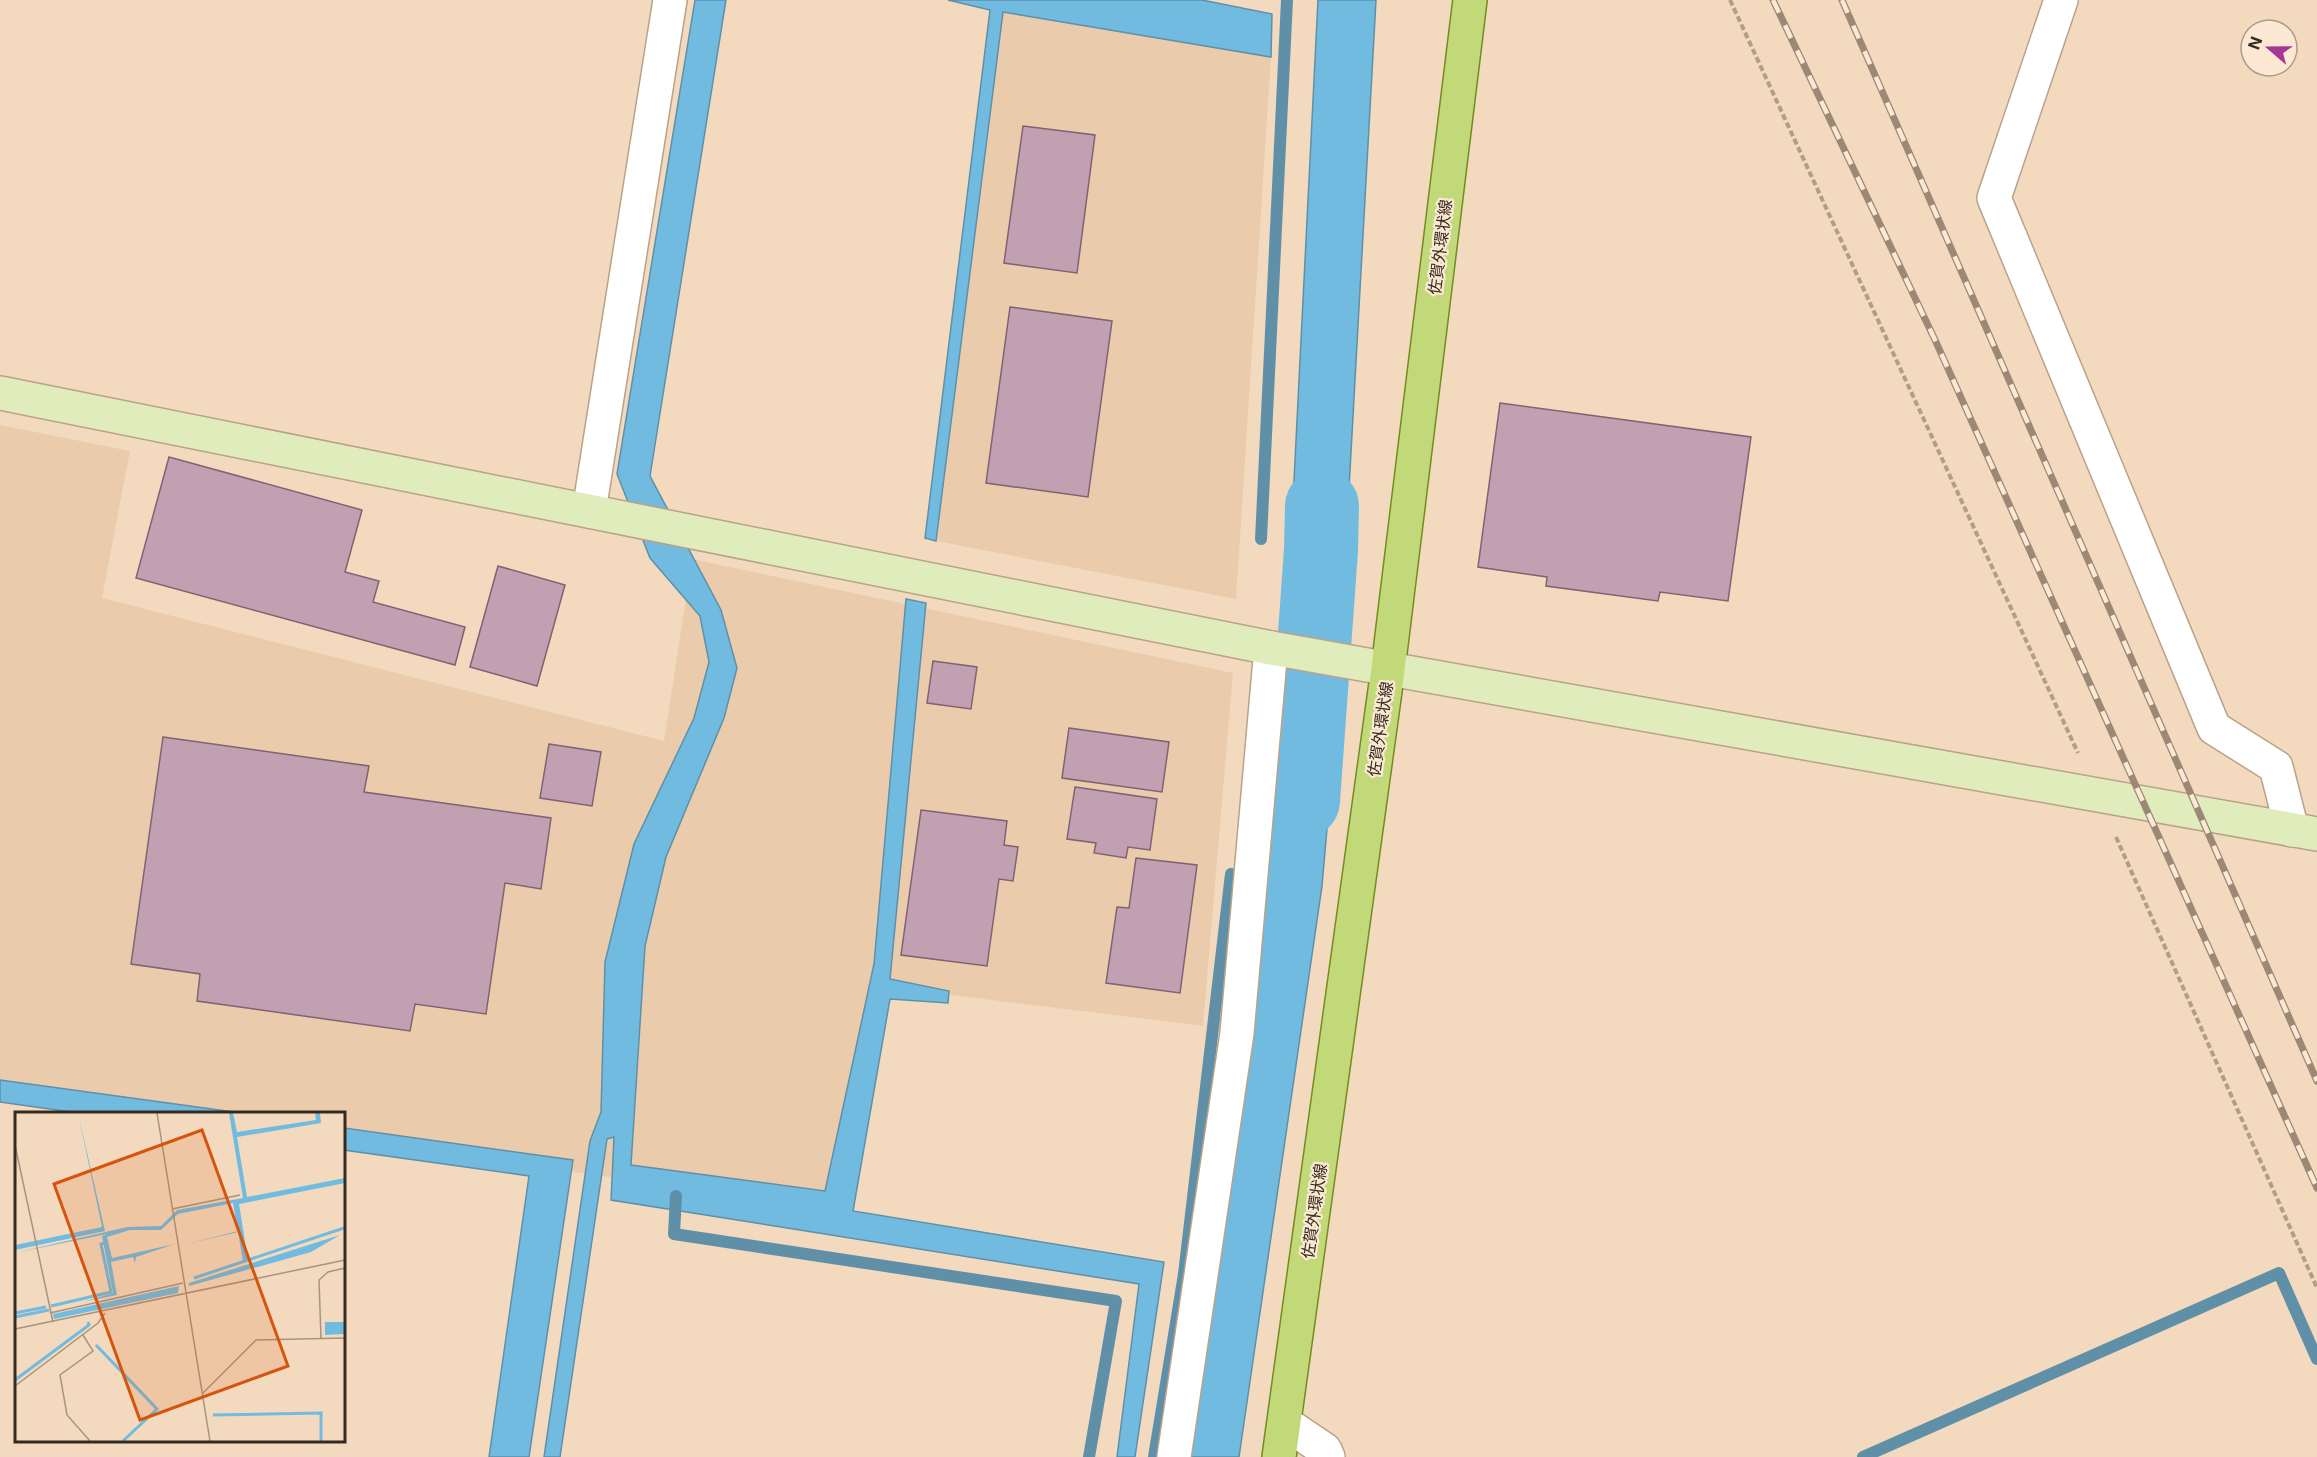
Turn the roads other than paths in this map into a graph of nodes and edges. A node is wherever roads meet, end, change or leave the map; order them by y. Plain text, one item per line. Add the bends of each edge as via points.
1 (670, 0) edge
2 (1470, 0) edge
3 (2061, 0) edge
4 (0, 393) edge
5 (589, 511) junction
6 (1271, 648) junction
7 (1388, 669) junction
8 (2304, 832) edge
9 (1285, 1423) junction
10 (1174, 1457) edge
11 (1279, 1457) edge
12 (1328, 1457) edge

1 - 5 street
2 - 7 main road, 佐賀外環状線
3 - 8 street via 1994,198 2214,728 2276,767
4 - 5 street
5 - 6 street
6 - 7 street
6 - 10 street via 1237,1034
7 - 8 street
7 - 9 main road, 佐賀外環状線
9 - 11 main road, 佐賀外環状線
9 - 12 street via 1324,1450

